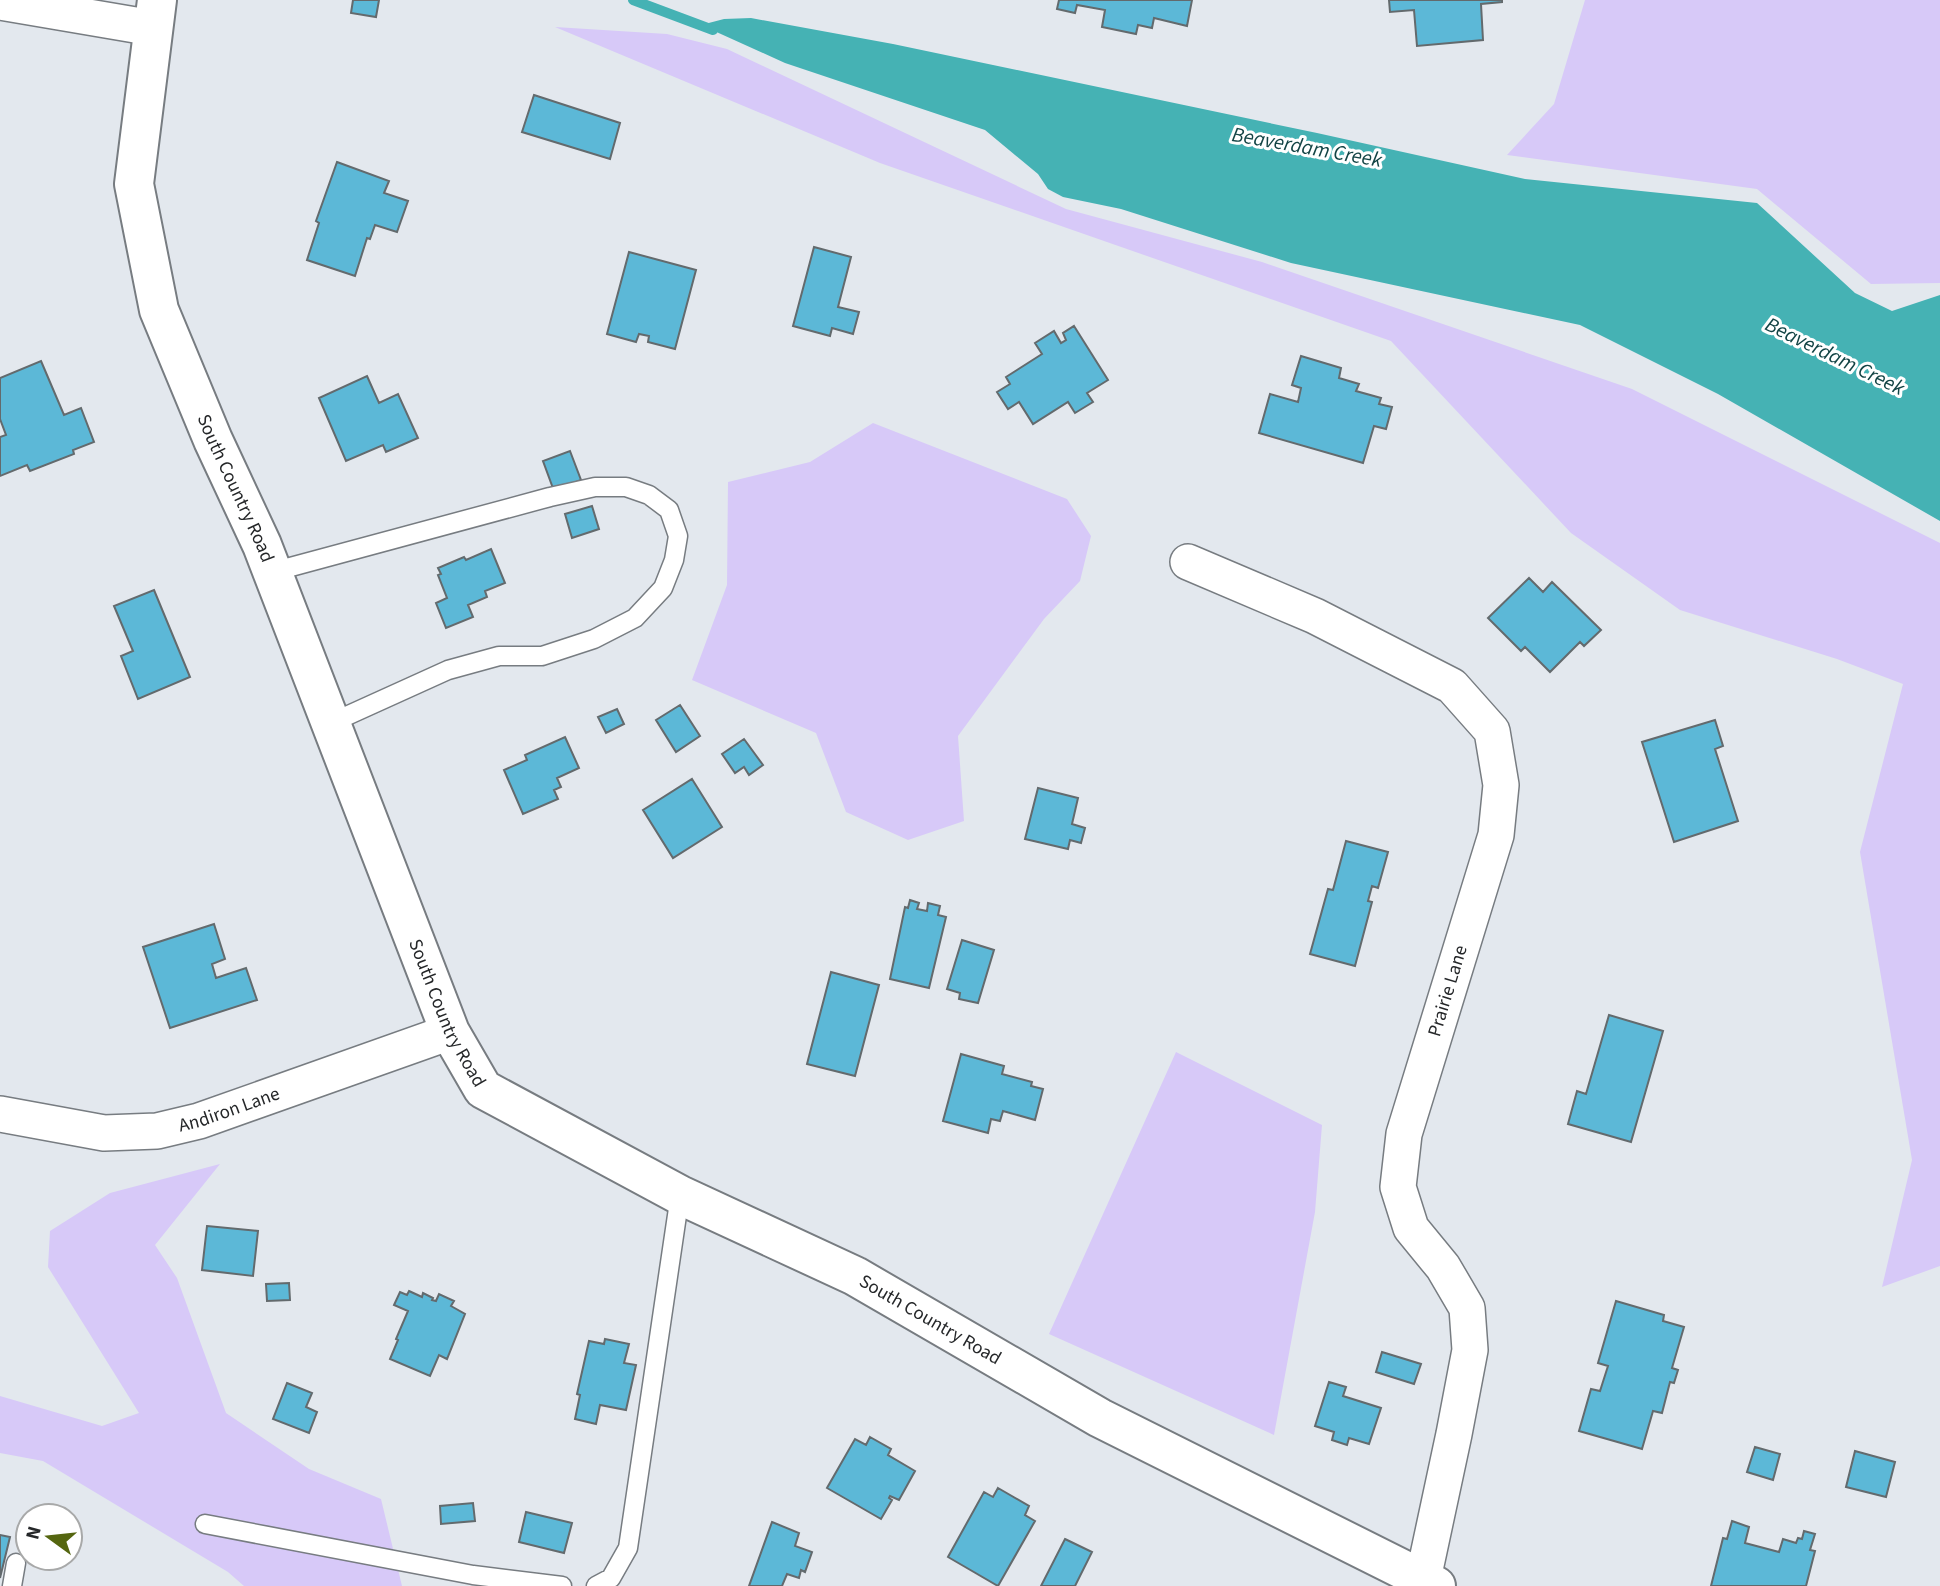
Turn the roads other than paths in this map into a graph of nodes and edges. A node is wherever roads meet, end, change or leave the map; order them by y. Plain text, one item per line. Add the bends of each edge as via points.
1 (0, 2) edge
2 (155, 14) edge
3 (1188, 562) dead end
4 (272, 572) junction
5 (331, 723) junction
6 (450, 1032) junction
7 (0, 1114) edge
8 (680, 1195) junction
9 (205, 1524) dead end
10 (1429, 1582) edge
11 (562, 1586) edge
12 (596, 1586) edge

1 - 2 street
2 - 4 main road, South Country Road via 134,184 159,310
3 - 10 street, Prairie Lane via 1315,616 1452,686 1492,731 1501,785 1496,835 1404,1134 1398,1187 1411,1228 1467,1308 1470,1350
4 - 5 main road, South Country Road
4 - 5 lane via 594,487 626,487 649,495 669,510 678,536 674,560 663,588 635,618 594,639 542,656 499,656 448,670
5 - 6 main road, South Country Road
6 - 7 street, Andiron Lane via 200,1121 157,1131 104,1133
6 - 8 main road, South Country Road via 483,1088
8 - 10 main road, South Country Road via 855,1276 1100,1418
8 - 12 lane via 628,1548 611,1578
9 - 11 lane via 473,1575

